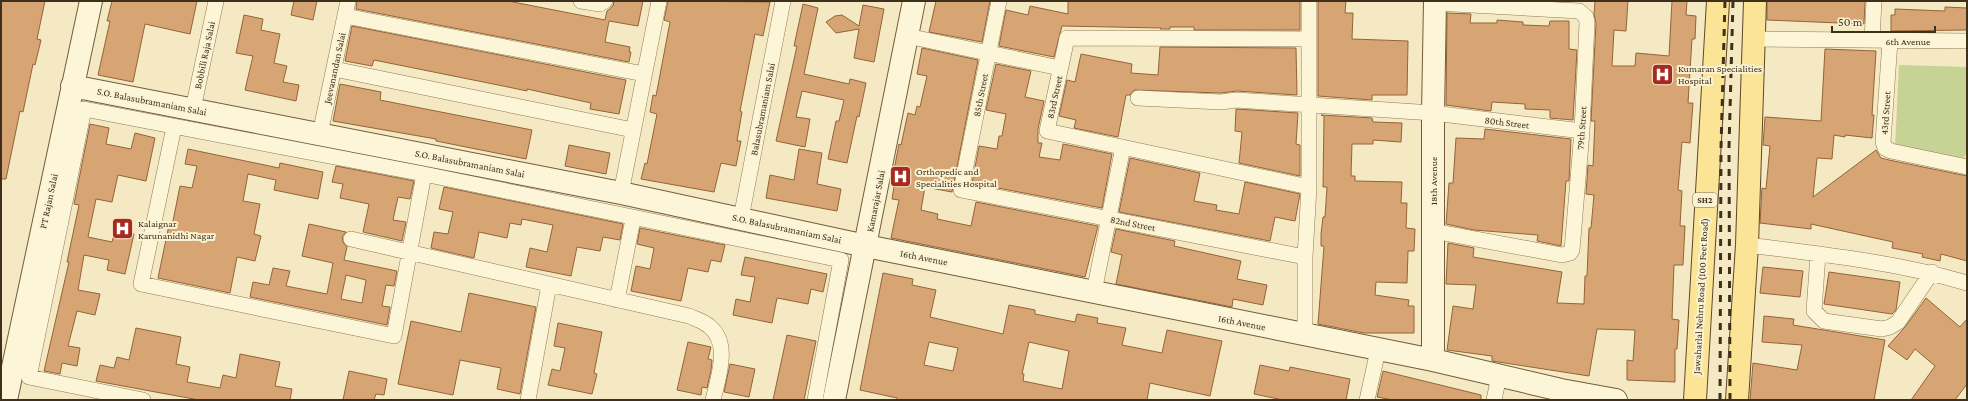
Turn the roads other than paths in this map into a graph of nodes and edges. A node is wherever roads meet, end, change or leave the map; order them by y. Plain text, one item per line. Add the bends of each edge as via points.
1 (75, 1) edge
2 (91, 1) edge
3 (216, 1) edge
4 (348, 1) edge
5 (580, 1) edge
6 (605, 1) edge
7 (659, 1) edge
8 (784, 1) edge
9 (914, 1) edge
10 (999, 1) edge
11 (1309, 1) edge
12 (1718, 1) edge
13 (1755, 1) edge
14 (1874, 1) edge
15 (1435, 2) edge
16 (345, 16) junction
17 (907, 36) junction
18 (1308, 39) junction
19 (1753, 39) junction
20 (1872, 40) junction
21 (1890, 41) junction
22 (1967, 41) edge
23 (988, 54) junction
24 (1060, 68) junction
25 (334, 69) junction
26 (644, 74) junction
27 (72, 86) junction
28 (1138, 98) dead end
29 (1308, 104) junction
30 (193, 109) junction
31 (1432, 113) junction
32 (174, 127) junction
33 (633, 130) junction
34 (1582, 131) junction
35 (320, 134) junction
36 (1124, 147) junction
37 (1967, 167) edge
38 (424, 174) junction
39 (1309, 187) junction
40 (961, 190) joint
41 (621, 193) junction
42 (741, 218) junction
43 (633, 219) junction
44 (1109, 219) junction
45 (1433, 231) junction
46 (351, 239) dead end
47 (1747, 244) junction
48 (866, 246) junction
49 (410, 252) junction
50 (1818, 254) junction
51 (1306, 257) junction
52 (1932, 272) junction
53 (1967, 283) edge
54 (548, 285) junction
55 (1094, 292) junction
56 (617, 300) junction
57 (1305, 335) junction
58 (7, 344) edge
59 (1378, 350) junction
60 (1433, 360) junction
61 (1499, 376) junction
62 (6, 386) edge
63 (1560, 395) edge
64 (95, 400) edge
65 (143, 400) edge
66 (528, 400) edge
67 (713, 400) edge
68 (831, 400) edge
69 (1367, 400) edge
70 (1494, 400) edge
71 (1616, 400) edge
72 (1694, 400) edge
73 (1737, 400) edge

1 - 58 street, PT Rajan Salai
2 - 27 street, PT Rajan Salai
3 - 30 street, Bobbili Raja Salai
4 - 16 street, Jeevanandan Salai
5 - 6 street via 600,4
7 - 26 street
8 - 42 street, Balasubramaniam Salai
9 - 17 street, Kamarajar Salai
10 - 23 street, 85th Street
11 - 18 street
12 - 72 main road, Jawaharlal Nehru Road (100 Feet Road) / SH2
13 - 19 main road
14 - 20 street
15 - 31 street, 18th Avenue
15 - 34 street, 79th Street via 1583,13 1587,23
16 - 25 street, Jeevanandan Salai
16 - 26 street
17 - 23 street
17 - 48 street, Kamarajar Salai
18 - 24 street, 83rd Street via 1067,38
18 - 29 street
19 - 20 street, 6th Avenue
19 - 47 main road
20 - 21 street, 6th Avenue
21 - 22 street, 6th Avenue
21 - 37 street, 43rd Street via 1883,142 1885,148
23 - 24 street
23 - 40 street, 85th Street
24 - 36 street, 83rd Street via 1047,131
25 - 33 street
25 - 35 street, Jeevanandan Salai
26 - 33 street
27 - 30 street, S.O. Balasubramaniam Salai
27 - 58 street, PT Rajan Salai
28 - 29 street, 80th Street
29 - 31 street, 80th Street
29 - 39 street
30 - 35 street, S.O. Balasubramaniam Salai
31 - 34 street, 80th Street
31 - 45 street, 18th Avenue
32 - 38 street
32 - 49 street via 141,284 394,336
32 - 65 street via 84,109 29,377
33 - 41 street
34 - 45 street, 79th Street via 1570,253 1562,255
35 - 41 street, S.O. Balasubramaniam Salai
36 - 39 street, 83rd Street
36 - 44 street
38 - 43 street
38 - 49 street
39 - 51 street
40 - 44 street, 82nd Street
41 - 42 street, S.O. Balasubramaniam Salai
42 - 48 street, S.O. Balasubramaniam Salai
43 - 56 street
43 - 68 street via 841,260
44 - 51 street, 82nd Street
44 - 55 street
45 - 60 street, 18th Avenue
46 - 49 street
47 - 50 street
47 - 73 main road
48 - 55 street, 16th Avenue
48 - 68 street, Kamarajar Salai
49 - 54 street
50 - 52 street
50 - 52 street via 1814,311 1824,322 1882,329 1890,327 1898,322
51 - 57 street
52 - 53 street
54 - 56 street
54 - 66 street
55 - 57 street, 16th Avenue
56 - 67 street via 689,316 710,327 720,344 722,357
57 - 59 street, 16th Avenue
58 - 62 street, PT Rajan Salai
59 - 60 street, 16th Avenue
59 - 69 street
60 - 61 street, 16th Avenue
61 - 63 street, 16th Avenue
61 - 70 street
62 - 64 street
63 - 71 street, 16th Avenue

